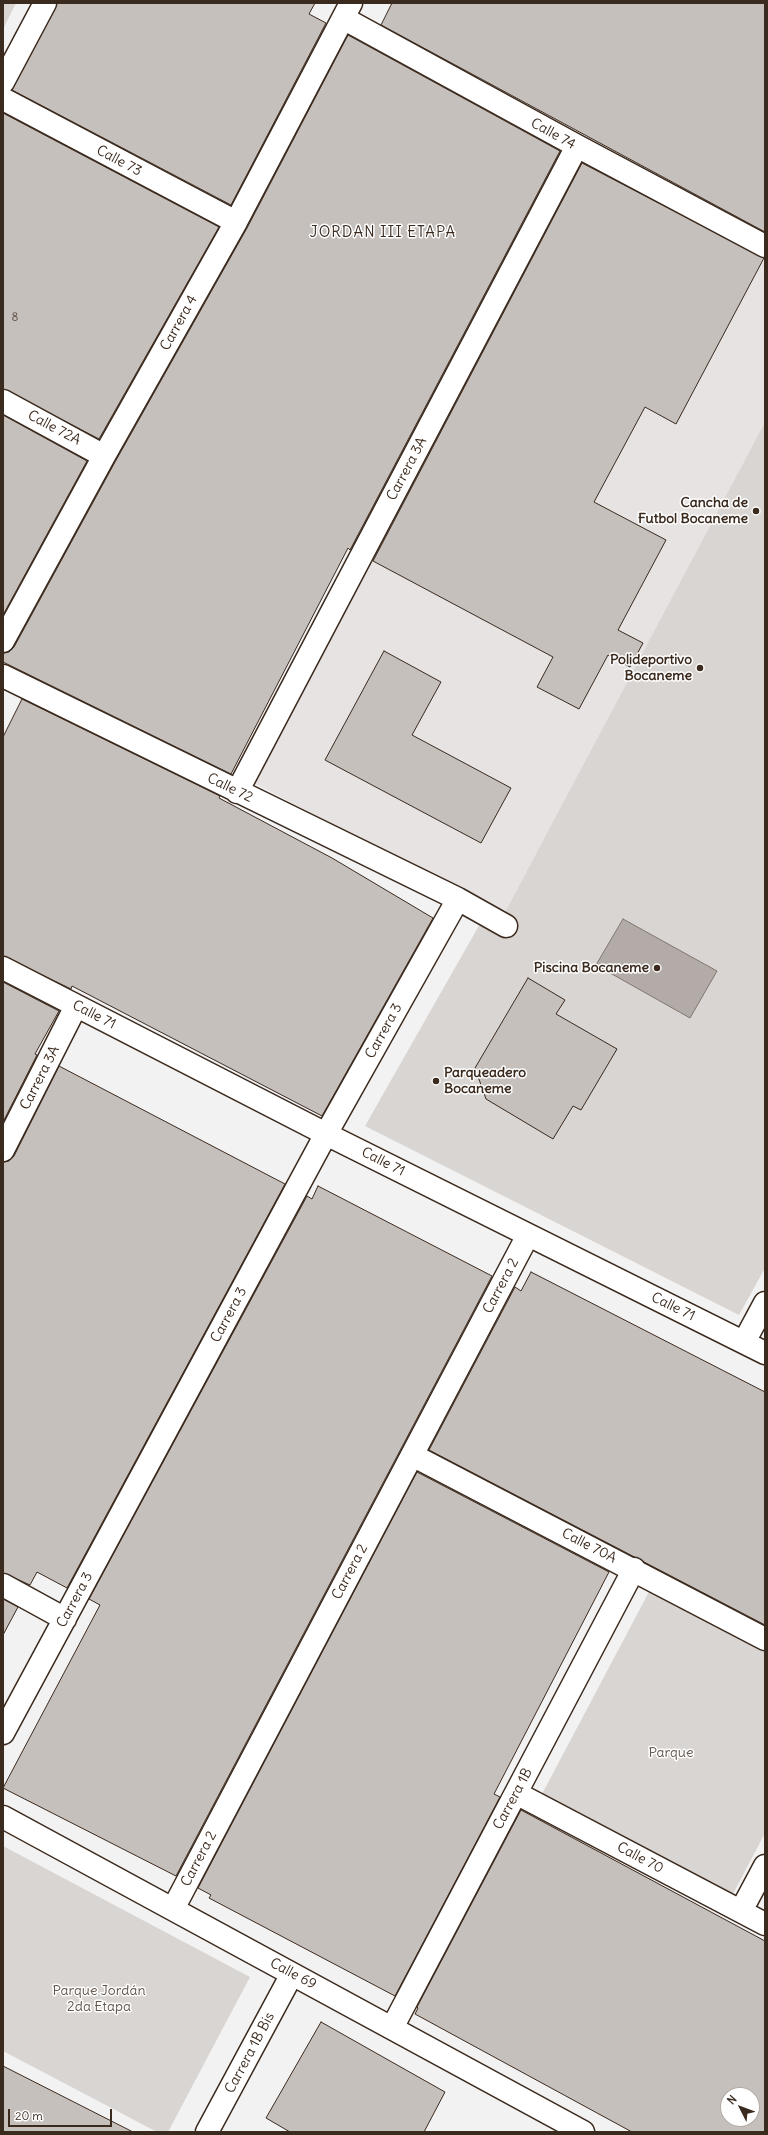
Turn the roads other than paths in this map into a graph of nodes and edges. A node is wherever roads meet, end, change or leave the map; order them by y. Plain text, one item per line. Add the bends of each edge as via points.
1 (45, 3) edge
2 (347, 11) edge
3 (3, 82) edge
4 (3, 99) edge
5 (577, 146) junction
6 (236, 222) junction
7 (765, 246) edge
8 (3, 401) edge
9 (104, 456) junction
10 (3, 641) edge
11 (3, 676) edge
12 (237, 792) junction
13 (458, 899) junction
14 (506, 926) dead end
15 (3, 968) edge
16 (76, 1006) junction
17 (326, 1134) junction
18 (3, 1150) edge
19 (528, 1235) junction
20 (765, 1303) edge
21 (744, 1342) junction
22 (765, 1353) edge
23 (412, 1455) junction
24 (634, 1569) junction
25 (3, 1586) edge
26 (65, 1619) junction
27 (765, 1639) edge
28 (3, 1733) edge
29 (516, 1793) junction
30 (3, 1817) edge
31 (765, 1866) edge
32 (173, 1909) junction
33 (741, 1911) junction
34 (765, 1924) edge
35 (292, 1974) junction
36 (392, 2028) junction
37 (207, 2132) edge
38 (583, 2132) edge

1 - 3 street
2 - 5 street, Calle 74
2 - 6 street, Carrera 4
4 - 6 street, Calle 73
5 - 7 street, Calle 74
5 - 12 street, Carrera 3A
6 - 9 street, Carrera 4
8 - 9 street, Calle 72A
9 - 10 street, Carrera 4
11 - 12 street, Calle 72
12 - 13 street, Calle 72
13 - 14 street, Calle 72
13 - 17 street, Carrera 3
15 - 16 street, Calle 71
16 - 17 street, Calle 71
16 - 18 street, Carrera 3A
17 - 19 street, Calle 71
17 - 26 street, Carrera 3
19 - 21 street, Calle 71
19 - 23 street, Carrera 2
20 - 21 street
21 - 22 street, Calle 71
23 - 24 street, Calle 70A
23 - 32 street, Carrera 2
24 - 27 street, Calle 70A
24 - 29 street, Carrera 1B
25 - 26 street
26 - 28 street, Carrera 3
29 - 33 street, Calle 70
29 - 36 street, Carrera 1B
30 - 32 street, Calle 69
31 - 33 street
32 - 35 street, Calle 69
33 - 34 street, Calle 70
35 - 36 street, Calle 69
35 - 37 street, Carrera 1B Bis
36 - 38 street, Calle 69

